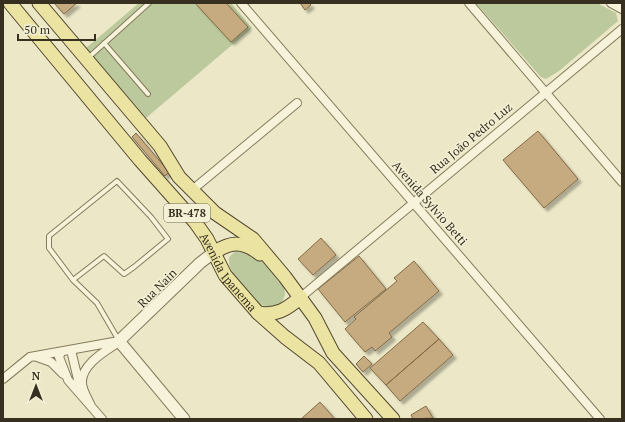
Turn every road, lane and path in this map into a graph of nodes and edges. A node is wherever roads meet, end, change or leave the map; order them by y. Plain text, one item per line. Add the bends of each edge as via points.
1 (10, 3) edge
2 (39, 3) edge
3 (149, 3) edge
4 (241, 3) edge
5 (469, 3) edge
6 (611, 3) edge
7 (622, 9) edge
8 (622, 29) edge
9 (104, 43) junction
10 (86, 60) junction
11 (545, 92) junction
12 (148, 94) dead end
13 (297, 104) dead end
14 (622, 182) edge
15 (191, 190) junction
16 (413, 202) junction
17 (213, 253) junction
18 (285, 277) junction
19 (73, 280) junction
20 (301, 297) junction
21 (258, 313) junction
22 (119, 341) junction
23 (71, 350) junction
24 (61, 352) junction
25 (30, 357) junction
26 (3, 379) edge
27 (69, 381) junction
28 (91, 406) junction
29 (102, 419) edge
30 (184, 419) edge
31 (366, 419) edge
32 (393, 419) edge
33 (600, 419) edge

1 - 17 main road, Avenida Ipanema / BR-478 via 140,160 195,222
2 - 10 main road, Avenida Ipanema / BR-478
3 - 9 lane
4 - 16 street, Avenida Sylvio Betti
5 - 11 street
6 - 7 street
8 - 11 street, Rua João Pedro Luz
9 - 10 lane
9 - 12 lane
10 - 15 main road, Avenida Ipanema / BR-478 via 160,146 179,177
11 - 14 street
11 - 16 street, Rua João Pedro Luz
13 - 15 street
15 - 18 main road, Avenida Ipanema / BR-478 via 215,213 253,239
16 - 20 street, Rua João Pedro Luz
16 - 33 street, Avenida Sylvio Betti
17 - 18 main road via 239,243 247,245
17 - 21 main road, Avenida Ipanema / BR-478 via 226,275
17 - 22 street, Rua Nain
18 - 20 main road, Avenida Ipanema / BR-478
19 - 19 lane via 104,256 124,274 168,239 117,181 49,236 49,248
19 - 22 lane via 97,303
20 - 21 main road via 283,311
20 - 32 main road, Avenida Ipanema / BR-478 via 333,353
21 - 31 main road, Avenida Ipanema / BR-478 via 319,363
22 - 23 street
22 - 28 street, Rua Nain via 88,366 82,376 82,384
22 - 30 street
23 - 24 street
23 - 28 street via 78,385
24 - 25 street
24 - 27 street via 59,357
25 - 26 street
25 - 27 street via 51,362
27 - 28 street
28 - 29 street

